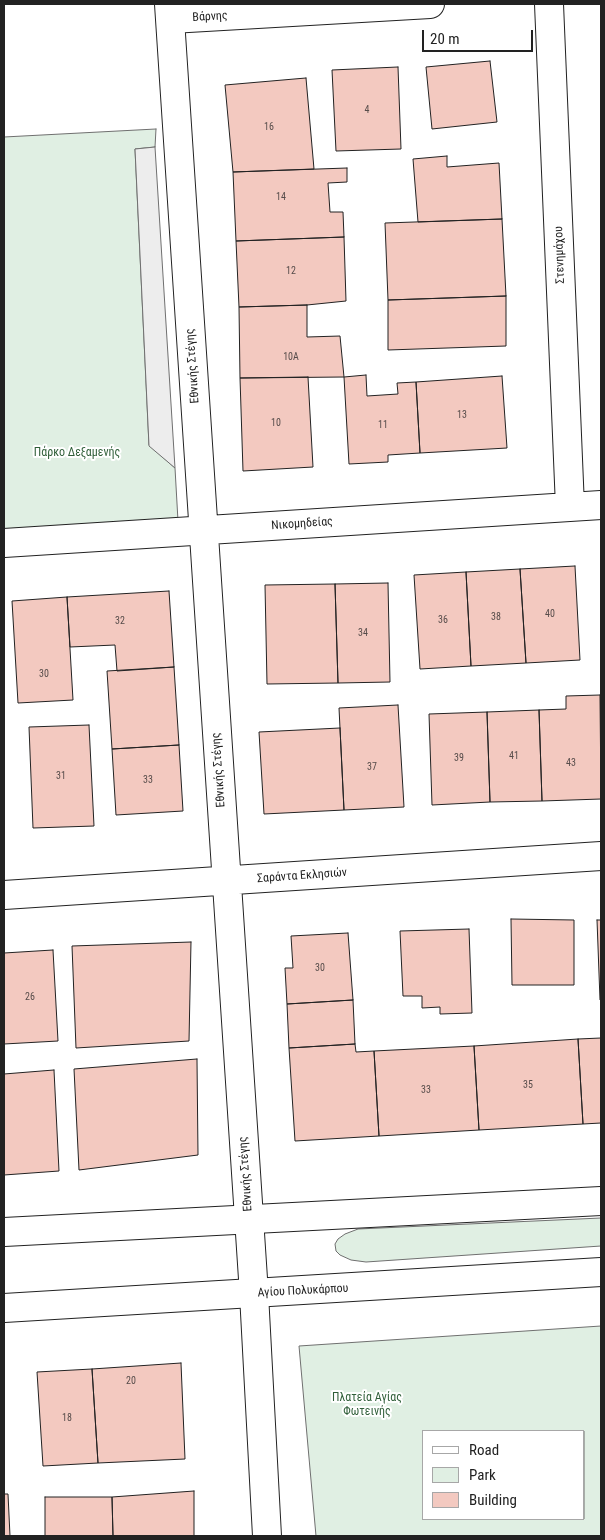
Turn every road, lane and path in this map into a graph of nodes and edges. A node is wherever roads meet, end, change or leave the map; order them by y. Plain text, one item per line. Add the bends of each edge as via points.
1 (430, 4) edge
2 (549, 4) edge
3 (170, 12) edge
4 (601, 505) edge
5 (570, 507) junction
6 (204, 530) junction
7 (4, 543) edge
8 (601, 856) edge
9 (226, 881) junction
10 (4, 895) edge
11 (601, 1201) edge
12 (249, 1218) junction
13 (4, 1232) edge
14 (601, 1272) edge
15 (254, 1294) junction
16 (4, 1308) edge
17 (267, 1536) edge

1 - 3 street, Βάρνης
2 - 5 street, Στενημάχου
3 - 6 street, Εθνικής Στέγης
4 - 5 street, Νικομηδείας
5 - 6 street, Νικομηδείας
6 - 7 street, Νικομηδείας
6 - 9 street, Εθνικής Στέγης
8 - 9 street, Σαράντα Εκλησιών
9 - 10 street, Σαράντα Εκλησιών
9 - 12 street, Εθνικής Στέγης
11 - 12 street
12 - 13 street
12 - 15 street, Εθνικής Στέγης
14 - 15 street, Αγίου Πολυκάρπου
15 - 16 street, Αγίου Πολυκάρπου
15 - 17 street, Εθνικής Στέγης

